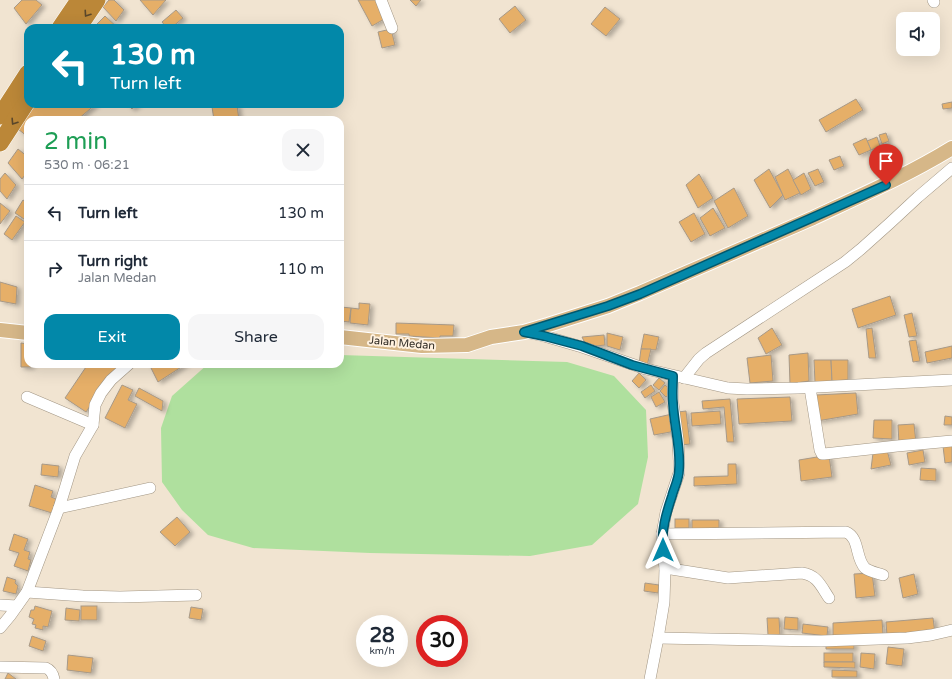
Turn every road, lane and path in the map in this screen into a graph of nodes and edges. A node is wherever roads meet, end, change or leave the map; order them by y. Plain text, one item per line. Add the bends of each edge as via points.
1 (79, 0) edge
2 (97, 0) edge
3 (381, 0) edge
4 (63, 24) edge
5 (81, 24) edge
6 (392, 28) dead end
7 (24, 79) edge
8 (24, 106) edge
9 (0, 116) edge
10 (0, 143) edge
11 (952, 148) edge
12 (952, 168) edge
13 (0, 330) edge
14 (524, 332) junction
15 (24, 333) edge
16 (344, 337) edge
17 (124, 368) edge
18 (678, 377) junction
19 (952, 380) edge
20 (810, 388) junction
21 (27, 398) dead end
22 (93, 425) junction
23 (952, 441) edge
24 (150, 488) dead end
25 (59, 508) junction
26 (662, 534) junction
27 (665, 568) junction
28 (883, 575) dead end
29 (27, 592) junction
30 (196, 595) dead end
31 (829, 598) dead end
32 (0, 605) edge
33 (17, 606) junction
34 (0, 628) edge
35 (952, 630) edge
36 (658, 638) junction
37 (0, 667) edge
38 (54, 679) edge
39 (650, 679) edge

1 - 4 highway
2 -> 5 highway
3 - 6 street
7 - 9 highway
8 -> 10 highway
11 - 14 main road, Jalan Medan via 886,185 640,294
12 - 18 street via 850,257 706,353
13 - 15 main road
14 - 16 main road, Jalan Medan via 491,337 467,346 422,346
14 - 18 street via 582,346 632,365
17 - 22 street via 101,394 95,405
18 - 20 street via 735,389
18 - 26 street via 672,403 680,467
19 - 20 street
20 - 23 street via 820,450 824,454
21 - 22 street
22 - 25 street via 76,456
24 - 25 street
25 - 29 street
26 - 27 street
26 - 28 street via 846,532 853,537 865,568
27 - 31 street via 728,578 802,573 813,576
27 - 36 street via 664,602
29 - 30 street via 120,597
29 - 33 street
32 - 33 street
33 - 34 street
35 - 36 street via 907,638 820,641
36 - 39 street
37 - 38 street via 46,668 51,671

